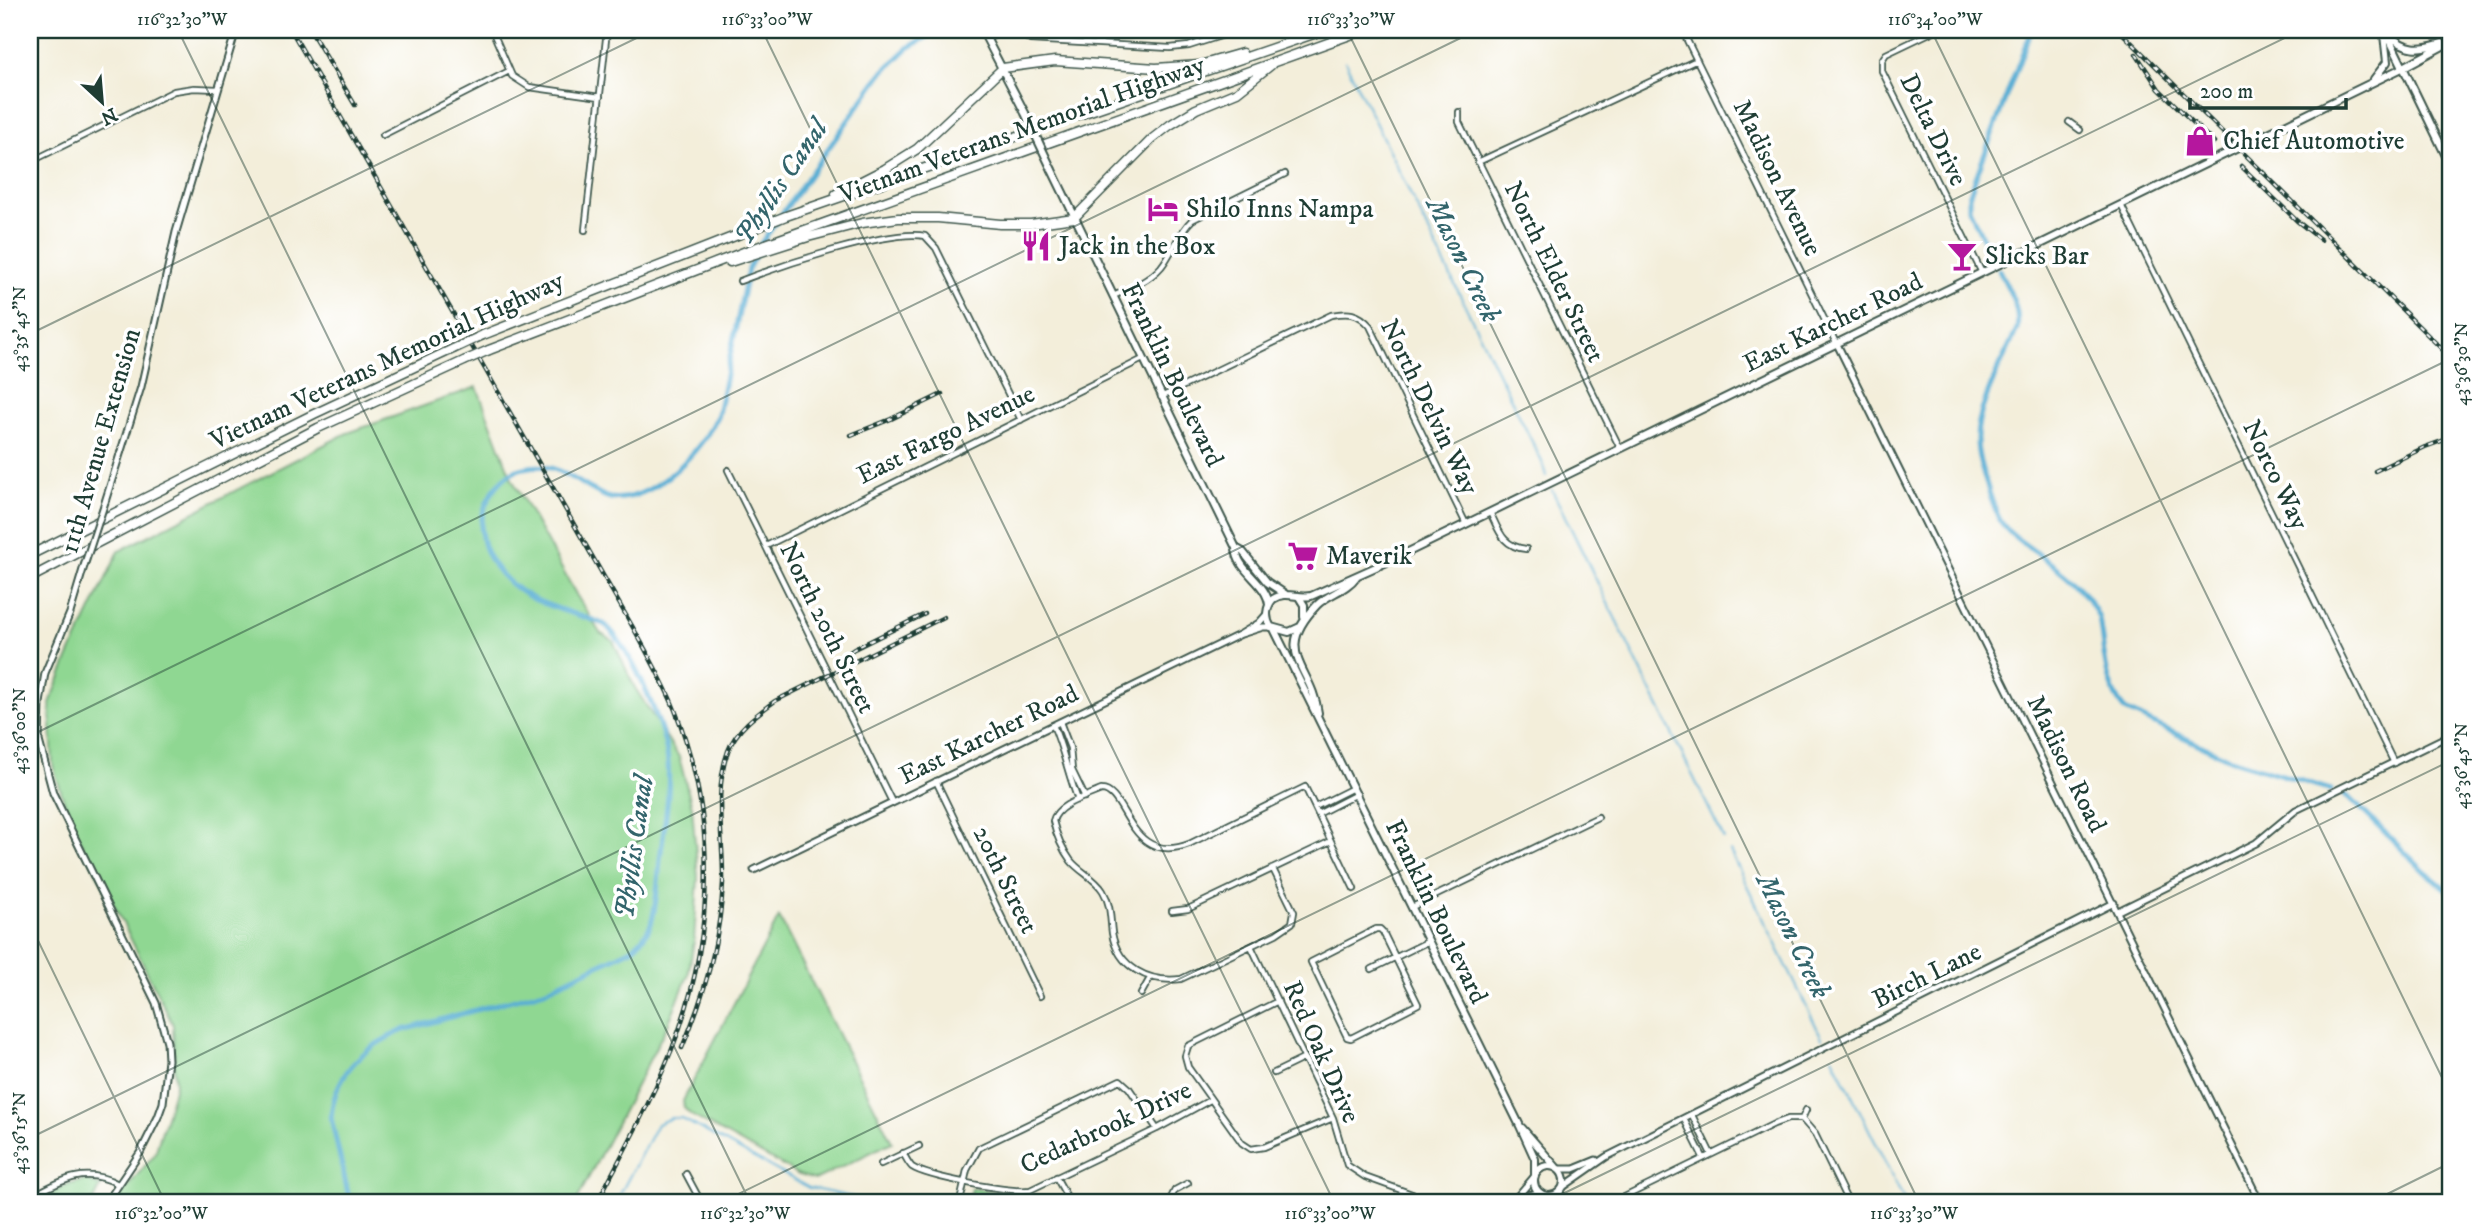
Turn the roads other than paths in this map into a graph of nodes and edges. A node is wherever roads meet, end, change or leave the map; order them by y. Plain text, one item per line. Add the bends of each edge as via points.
1 (236, 30) edge
2 (492, 30) edge
3 (607, 30) edge
4 (982, 30) edge
5 (1004, 30) edge
6 (1015, 30) edge
7 (1323, 30) edge
8 (1364, 30) edge
9 (1682, 30) edge
10 (1936, 30) edge
11 (2385, 30) edge
12 (1233, 32) dead end
13 (987, 39) junction
14 (2450, 41) edge
15 (1277, 60) junction
16 (1697, 60) junction
17 (1003, 68) junction
18 (2402, 68) junction
19 (509, 71) junction
20 (2370, 83) junction
21 (218, 89) junction
22 (600, 97) junction
23 (1459, 111) dead end
24 (2069, 122) dead end
25 (2080, 130) dead end
26 (383, 135) dead end
27 (30, 162) edge
28 (1478, 162) junction
29 (2450, 164) edge
30 (1285, 174) dead end
31 (2121, 205) junction
32 (786, 216) junction
33 (1074, 218) junction
34 (585, 230) dead end
35 (771, 246) junction
36 (1982, 273) junction
37 (667, 281) junction
38 (740, 281) dead end
39 (1113, 297) junction
40 (1836, 344) junction
41 (1143, 359) junction
42 (1161, 397) junction
43 (1021, 420) junction
44 (1620, 448) junction
45 (728, 470) dead end
46 (1490, 512) junction
47 (1466, 524) junction
48 (766, 546) junction
49 (1236, 548) junction
50 (1526, 549) dead end
51 (30, 555) edge
52 (1356, 577) junction
53 (30, 578) edge
54 (1285, 594) junction
55 (1299, 597) junction
56 (1269, 606) junction
57 (1267, 614) junction
58 (1302, 623) junction
59 (1273, 628) junction
60 (1241, 634) junction
61 (1318, 715) junction
62 (1060, 722) junction
63 (1053, 725) junction
64 (2450, 735) edge
65 (2394, 763) junction
66 (936, 781) junction
67 (1356, 791) junction
68 (1085, 797) junction
69 (1078, 800) junction
70 (892, 802) junction
71 (1315, 807) junction
72 (1318, 814) junction
73 (1598, 817) dead end
74 (1331, 841) junction
75 (1273, 869) junction
76 (754, 870) dead end
77 (1354, 889) dead end
78 (2114, 903) junction
79 (1412, 907) junction
80 (1172, 911) dead end
81 (2118, 911) junction
82 (1429, 941) junction
83 (1251, 946) junction
84 (1396, 957) junction
85 (1372, 969) dead end
86 (1150, 978) junction
87 (1141, 994) dead end
88 (1040, 996) dead end
89 (1278, 1001) junction
90 (1305, 1058) junction
91 (1274, 1073) dead end
92 (1210, 1100) junction
93 (1806, 1110) dead end
94 (1692, 1115) junction
95 (1333, 1118) junction
96 (1684, 1119) junction
97 (1802, 1119) junction
98 (1520, 1126) junction
99 (1157, 1129) junction
100 (919, 1146) dead end
101 (903, 1153) junction
102 (1711, 1154) junction
103 (1606, 1157) junction
104 (1703, 1157) junction
105 (881, 1164) dead end
106 (1558, 1168) junction
107 (686, 1174) dead end
108 (1534, 1176) junction
109 (1056, 1177) junction
110 (964, 1182) junction
111 (1188, 1183) dead end
112 (118, 1184) junction
113 (1563, 1188) junction
114 (1540, 1193) junction
115 (30, 1197) edge
116 (1512, 1201) edge
117 (1847, 1201) edge
118 (107, 1202) edge
119 (701, 1202) edge
120 (960, 1202) edge
121 (1073, 1202) edge
122 (1169, 1202) edge
123 (1434, 1202) edge
124 (1548, 1202) edge
125 (1562, 1202) edge
126 (1614, 1202) edge
127 (1840, 1202) edge
128 (2260, 1202) edge

1 - 21 street, 11th Avenue Extension
2 - 19 street
3 - 22 street
4 - 13 main road, Franklin Boulevard
5 - 13 street
6 - 12 street via 1037,41 1154,48 1188,46
7 - 17 highway via 1200,65 1135,68 1055,61
7 - 32 highway, Vietnam Veterans Memorial Highway
8 - 15 highway, Vietnam Veterans Memorial Highway
9 - 16 street, Madison Avenue
10 - 36 street, Delta Drive via 1886,54 1882,71
11 - 14 main road via 2410,49
11 - 18 main road
11 - 20 main road via 2387,62
13 - 17 main road, Franklin Boulevard
14 - 18 main road, East Karcher Road
15 - 33 highway via 1237,92 1196,109 1152,139
15 - 35 highway, Vietnam Veterans Memorial Highway
16 - 28 street
16 - 40 street, Madison Avenue
17 - 32 highway via 917,149 845,190
17 - 33 main road, Franklin Boulevard, bridge
18 - 20 main road, East Karcher Road
18 - 29 main road
19 - 22 street via 530,87
19 - 26 street
20 - 31 main road, East Karcher Road
21 - 27 street via 174,91
21 - 112 street, 11th Avenue Extension, bridge via 176,232 141,387 45,674 40,703 39,741 53,793 156,1003 167,1042 163,1103 140,1153
22 - 34 street
23 - 28 street, North Elder Street via 1459,122
24 - 25 street
28 - 44 street, North Elder Street
30 - 39 street via 1196,217 1182,230 1155,273
31 - 36 main road, East Karcher Road
31 - 65 street, Norco Way
32 - 51 highway, Vietnam Veterans Memorial Highway, bridge via 483,335
33 - 35 highway via 1000,224 898,218
33 - 39 main road, Franklin Boulevard
35 - 37 highway
35 - 37 highway
36 - 40 main road, East Karcher Road
37 - 53 highway, Vietnam Veterans Memorial Highway, bridge via 489,350 318,428
38 - 43 street via 884,237 925,236 933,242
39 - 41 main road, Franklin Boulevard
40 - 44 main road, East Karcher Road
40 - 78 street, Madison Road
41 - 42 main road, Franklin Boulevard
41 - 43 street, East Fargo Avenue
42 - 47 street, North Delvin Way via 1331,315 1354,313 1370,326
42 - 49 main road, Franklin Boulevard
43 - 48 street, East Fargo Avenue
44 - 46 main road, East Karcher Road
45 - 48 street, North 20th Street
46 - 47 main road, East Karcher Road
46 - 50 street via 1502,538 1515,548
47 - 52 main road, East Karcher Road
48 - 70 street, North 20th Street
49 - 54 main road, Franklin Boulevard via 1267,582
49 - 56 main road, Franklin Boulevard
52 - 55 main road
52 - 58 main road via 1323,599
54 - 55 main road, Franklin Boulevard
54 - 56 main road
55 - 58 main road, Franklin Boulevard via 1304,605
56 - 57 main road
57 - 59 main road, Franklin Boulevard
57 - 60 street
58 - 59 main road via 1289,632
58 - 61 main road, Franklin Boulevard via 1296,652
59 - 60 street
59 - 61 main road, Franklin Boulevard
60 - 62 street, East Karcher Road
61 - 67 main road, Franklin Boulevard
62 - 63 street, East Karcher Road
62 - 68 street via 1072,770
63 - 66 street, East Karcher Road
63 - 69 street
64 - 65 street
65 - 81 street via 2289,814 2256,843
66 - 70 street, East Karcher Road
66 - 88 street, 20th Street
67 - 71 street
67 - 72 street
67 - 79 main road, Franklin Boulevard
68 - 69 street
68 - 71 street via 1101,790 1111,792 1135,830 1155,845 1170,849 1305,787
69 - 86 street via 1054,815 1054,828 1072,861 1104,892 1114,941 1124,961
70 - 76 street, East Karcher Road
71 - 72 street
72 - 74 street
73 - 79 street
74 - 75 street
74 - 77 street
75 - 80 street via 1188,909
75 - 83 street via 1294,920
78 - 81 street, Madison Road
78 - 94 street, Birch Lane
79 - 82 main road, Franklin Boulevard
81 - 128 street, Madison Road
82 - 84 street
82 - 98 main road, Franklin Boulevard
83 - 86 street via 1181,979
83 - 89 street, Red Oak Drive
84 - 84 street via 1418,1004 1347,1037 1311,962 1380,929
84 - 85 street
86 - 87 street
89 - 90 street, Red Oak Drive
89 - 92 street via 1188,1046 1188,1067
90 - 91 street
90 - 95 street, Red Oak Drive
92 - 95 street via 1251,1149
92 - 99 street, Cedarbrook Drive
93 - 97 street
94 - 96 street, Birch Lane
94 - 102 street
95 - 123 street, Red Oak Drive via 1350,1168
96 - 103 street, Birch Lane
96 - 104 street
97 - 102 street via 1774,1124
97 - 117 street via 1815,1134
98 - 106 main road, Franklin Boulevard
98 - 108 main road, Franklin Boulevard via 1535,1159
99 - 109 street, Cedarbrook Drive
99 - 110 street via 1120,1080 979,1148
100 - 101 street
101 - 105 street
101 - 110 street, Cedarbrook Drive via 914,1168
102 - 104 street
103 - 106 street, Birch Lane via 1574,1169
103 - 113 street, Birch Lane
104 - 126 street
106 - 108 main road via 1544,1166
106 - 113 main road via 1564,1177
107 - 119 street
108 - 114 main road
108 - 116 street
109 - 110 street, Cedarbrook Drive via 1022,1191
109 - 121 street
110 - 120 street
111 - 122 street via 1175,1190
112 - 115 street via 78,1175
112 - 118 street, 11th Avenue Extension
113 - 114 main road via 1555,1195
113 - 125 main road
114 - 116 street
114 - 124 main road
117 - 127 street

